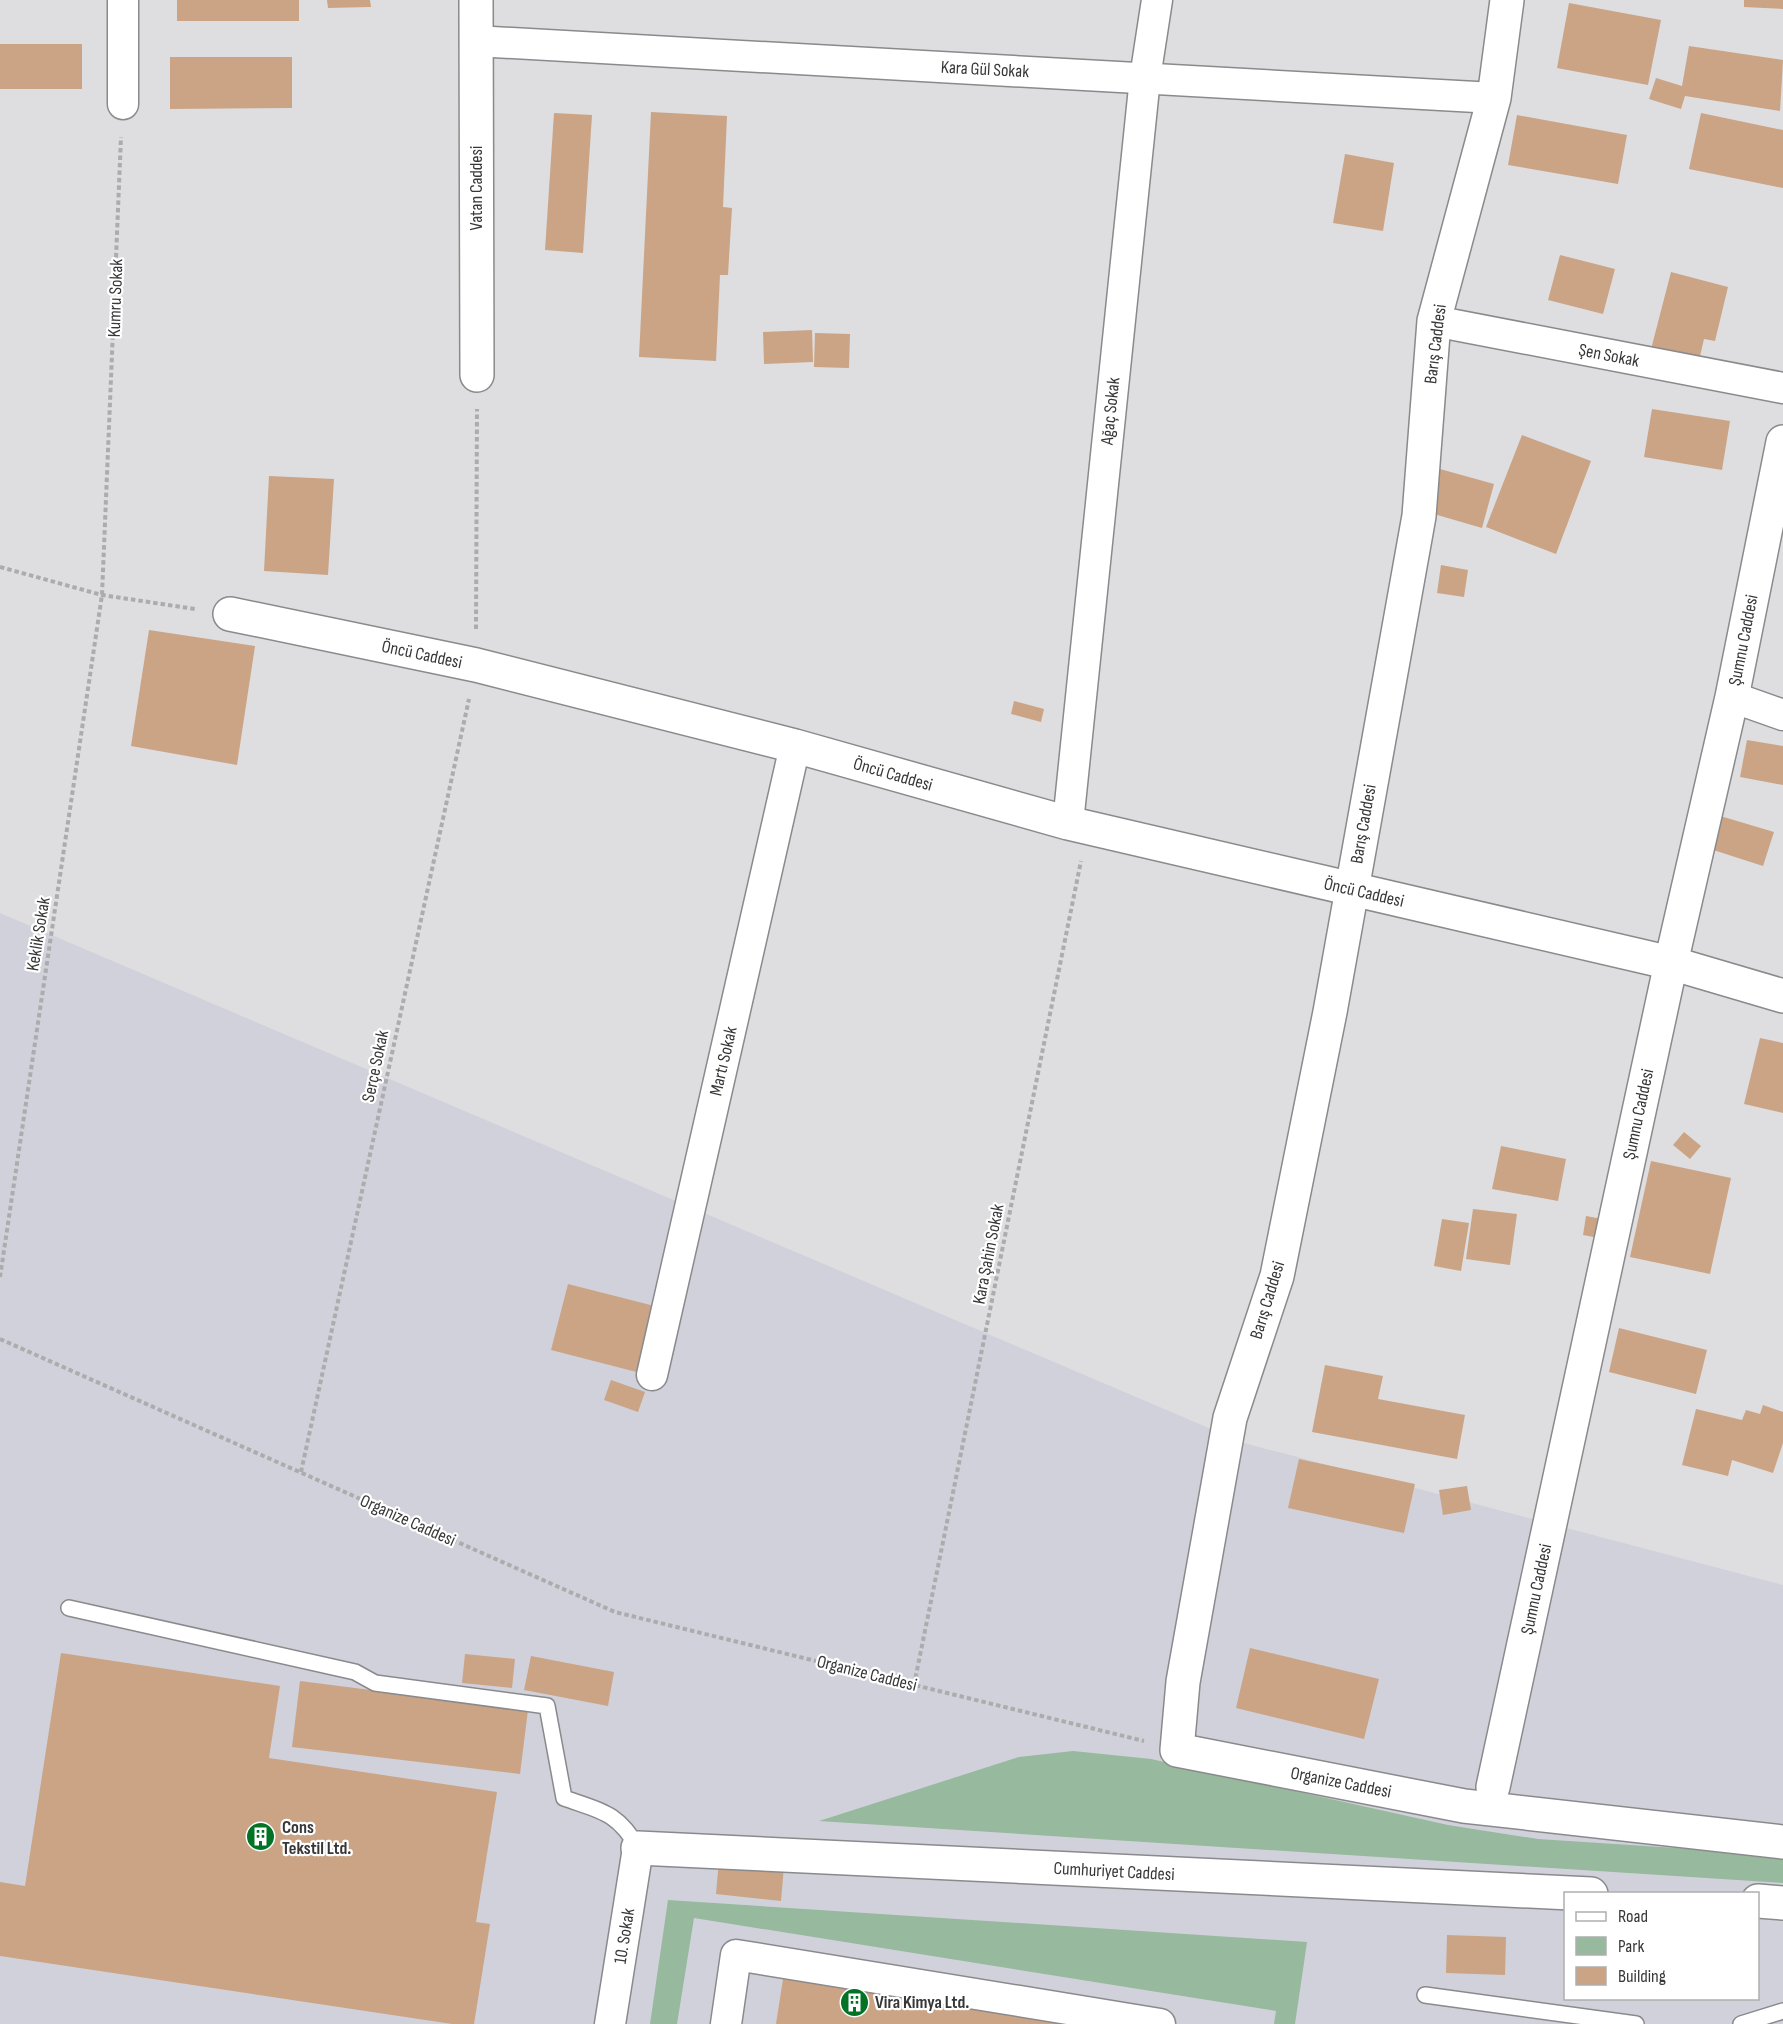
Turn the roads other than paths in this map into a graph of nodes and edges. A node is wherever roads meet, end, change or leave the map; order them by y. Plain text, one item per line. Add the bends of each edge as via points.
1 (123, 0) edge
2 (476, 0) edge
3 (1157, 0) edge
4 (1507, 0) edge
5 (475, 41) junction
6 (1145, 78) junction
7 (1494, 98) junction
8 (123, 104) road end
9 (1434, 321) junction
10 (477, 375) road end
11 (1783, 388) edge
12 (1783, 442) edge
13 (230, 614) road end
14 (1732, 697) junction
15 (1783, 715) edge
16 (795, 746) junction
17 (1078, 826) junction
18 (1351, 889) junction
19 (1671, 963) junction
20 (1783, 996) edge
21 (652, 1376) dead end
22 (69, 1608) dead end
23 (1177, 1750) joint
24 (1493, 1786) dead end
25 (1783, 1842) edge
26 (638, 1848) junction
27 (1570, 1892) edge
28 (1759, 1901) edge
29 (1783, 1903) edge
30 (1425, 1995) dead end
31 (1783, 2011) edge
32 (610, 2024) edge
33 (726, 2024) edge
34 (1160, 2024) edge
35 (1636, 2024) edge
36 (1741, 2024) edge

1 - 8 street
2 - 5 street, Vatan Caddesi
3 - 6 street, Ağaç Sokak
4 - 7 street, Barış Caddesi
5 - 6 street, Kara Gül Sokak
5 - 10 street, Vatan Caddesi
6 - 7 street, Kara Gül Sokak
6 - 17 street, Ağaç Sokak
7 - 9 street, Barış Caddesi
9 - 11 street, Şen Sokak
9 - 18 street, Barış Caddesi via 1419,516
12 - 14 street, Şumnu Caddesi
13 - 16 street, Öncü Caddesi via 476,665
14 - 15 street
14 - 19 street, Şumnu Caddesi
16 - 17 street, Öncü Caddesi
16 - 21 street, Martı Sokak
17 - 18 street, Öncü Caddesi
18 - 19 street, Öncü Caddesi
18 - 23 street, Barış Caddesi via 1277,1276 1230,1418 1183,1682
19 - 20 street, Öncü Caddesi
19 - 24 street, Şumnu Caddesi
22 - 26 lane via 355,1672 375,1683 547,1706 564,1798 610,1814 628,1831
23 - 25 street, Organize Caddesi via 1464,1806
26 - 27 street, Cumhuriyet Caddesi
26 - 32 street, 10. Sokak
28 - 29 street
30 - 35 lane
31 - 36 lane
33 - 34 street via 736,1955

